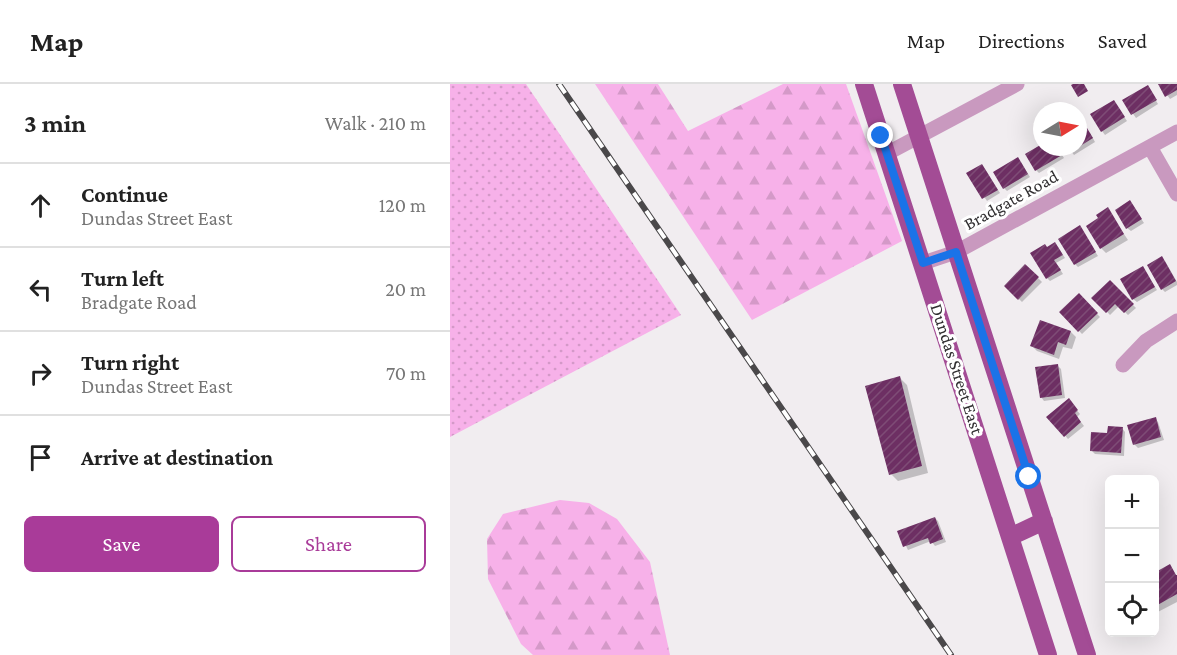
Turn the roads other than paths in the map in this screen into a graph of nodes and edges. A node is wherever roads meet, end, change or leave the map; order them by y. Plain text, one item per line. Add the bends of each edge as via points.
1 (864, 84) edge
2 (902, 84) edge
3 (1017, 84) edge
4 (1177, 132) edge
5 (920, 137) junction
6 (1150, 147) junction
7 (886, 154) junction
8 (1177, 194) edge
9 (956, 252) junction
10 (923, 263) junction
11 (1177, 321) edge
12 (1123, 365) dead end
13 (1044, 521) junction
14 (1010, 537) junction
15 (1048, 655) edge
16 (1087, 655) edge

1 - 7 main road, Dundas Street East
2 - 5 main road, Dundas Street East
3 - 5 street
4 - 6 street, Bradgate Road
5 - 7 street
5 - 9 main road, Dundas Street East
6 - 8 street
6 - 9 street, Bradgate Road
7 - 10 main road, Dundas Street East
9 - 10 street, Bradgate Road
9 - 13 main road, Dundas Street East
10 - 14 main road, Dundas Street East
11 - 12 street via 1146,341
13 - 14 main road
13 - 16 main road, Dundas Street East
14 - 15 main road, Dundas Street East

